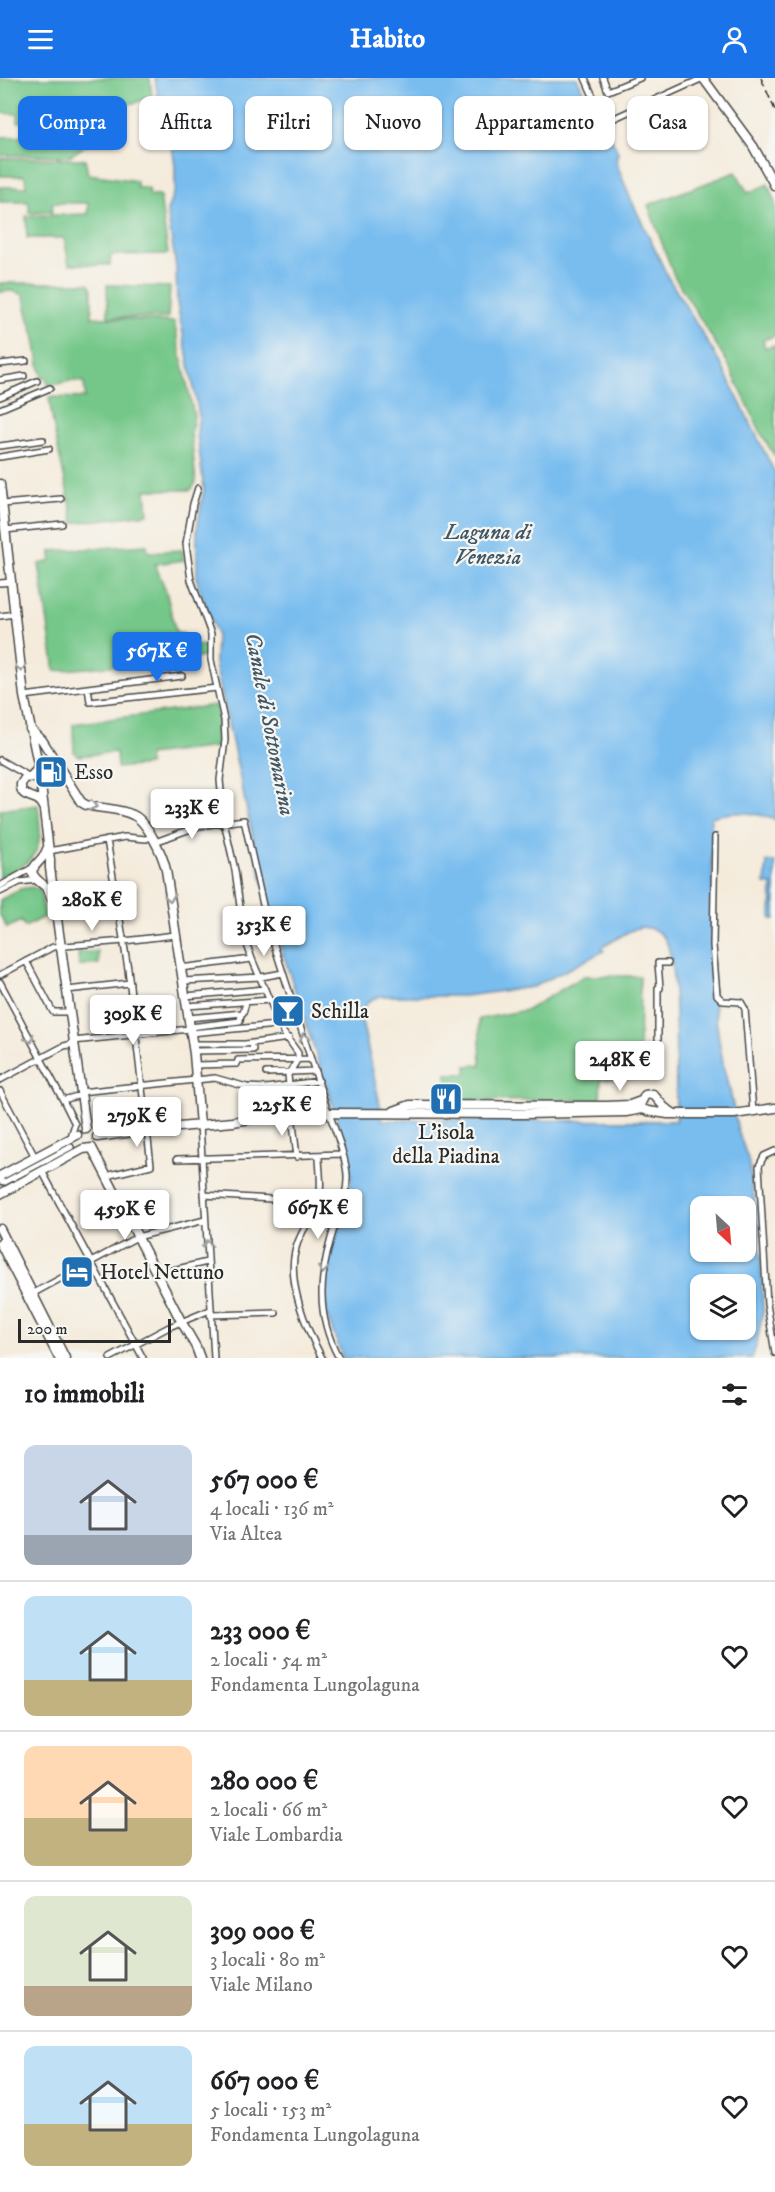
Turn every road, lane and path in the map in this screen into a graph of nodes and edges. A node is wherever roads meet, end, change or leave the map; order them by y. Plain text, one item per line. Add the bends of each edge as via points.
1 (585, 78) edge
2 (604, 78) edge
3 (640, 78) edge
4 (703, 78) edge
5 (775, 186) edge
6 (26, 361) dead end
7 (0, 364) edge
8 (24, 376) dead end
9 (0, 380) edge
10 (37, 381) dead end
11 (50, 388) dead end
12 (0, 397) edge
13 (0, 409) edge
14 (44, 440) dead end
15 (0, 446) edge
16 (50, 449) dead end
17 (0, 457) edge
18 (0, 484) edge
19 (198, 488) dead end
20 (61, 499) dead end
21 (2, 504) junction
22 (2, 518) edge
23 (62, 524) dead end
24 (6, 530) junction
25 (12, 582) junction
26 (0, 583) edge
27 (15, 614) junction
28 (0, 616) edge
29 (182, 676) dead end
30 (88, 688) junction
31 (217, 688) junction
32 (24, 696) junction
33 (30, 729) junction
34 (0, 760) edge
35 (14, 768) junction
36 (30, 776) junction
37 (21, 784) junction
38 (41, 785) junction
39 (30, 797) junction
40 (44, 809) junction
41 (225, 822) junction
42 (715, 837) dead end
43 (107, 840) junction
44 (153, 840) junction
45 (48, 848) junction
46 (36, 865) junction
47 (50, 871) junction
48 (39, 881) junction
49 (0, 886) edge
50 (0, 891) edge
51 (56, 903) junction
52 (175, 935) junction
53 (124, 942) junction
54 (57, 946) junction
55 (252, 959) junction
56 (26, 961) junction
57 (668, 963) dead end
58 (180, 968) junction
59 (283, 973) junction
60 (0, 975) edge
61 (261, 977) junction
62 (183, 981) junction
63 (0, 982) edge
64 (129, 983) junction
65 (265, 989) junction
66 (67, 990) junction
67 (270, 1000) junction
68 (186, 1001) junction
69 (246, 1003) junction
70 (69, 1012) junction
71 (298, 1020) junction
72 (281, 1026) junction
73 (190, 1027) junction
74 (135, 1035) junction
75 (289, 1038) junction
76 (73, 1042) junction
77 (193, 1047) junction
78 (649, 1058) dead end
79 (40, 1059) junction
80 (298, 1059) junction
81 (311, 1059) junction
82 (195, 1065) junction
83 (316, 1071) junction
84 (289, 1072) junction
85 (266, 1073) dead end
86 (0, 1080) edge
87 (197, 1080) junction
88 (319, 1081) junction
89 (288, 1085) junction
90 (141, 1086) junction
91 (266, 1088) junction
92 (0, 1091) edge
93 (81, 1094) junction
94 (63, 1100) junction
95 (659, 1102) junction
96 (642, 1105) junction
97 (775, 1108) edge
98 (654, 1111) junction
99 (753, 1112) junction
100 (332, 1113) junction
101 (675, 1114) junction
102 (292, 1115) junction
103 (267, 1116) junction
104 (200, 1125) junction
105 (86, 1129) junction
106 (147, 1130) junction
107 (75, 1134) junction
108 (97, 1137) junction
109 (71, 1147) dead end
110 (87, 1148) junction
111 (775, 1151) edge
112 (342, 1154) junction
113 (319, 1156) junction
114 (297, 1157) junction
115 (204, 1158) junction
116 (177, 1159) dead end
117 (38, 1164) junction
118 (106, 1176) junction
119 (2, 1180) edge
120 (0, 1188) edge
121 (0, 1194) edge
122 (204, 1195) junction
123 (317, 1205) junction
124 (340, 1207) junction
125 (206, 1220) junction
126 (0, 1229) edge
127 (137, 1237) junction
128 (0, 1242) edge
129 (90, 1262) junction
130 (207, 1262) junction
131 (156, 1274) junction
132 (31, 1294) junction
133 (210, 1313) junction
134 (276, 1313) dead end
135 (181, 1321) junction
136 (135, 1344) junction
137 (775, 1353) edge
138 (59, 1358) edge
139 (65, 1358) edge
140 (110, 1358) edge
141 (143, 1358) edge
142 (200, 1358) edge
143 (214, 1358) edge
144 (322, 1358) edge
145 (339, 1358) edge

1 - 4 street via 605,121
2 - 3 street via 608,91
4 - 5 street via 753,146
6 - 7 street
8 - 9 street
10 - 12 street
11 - 13 street
14 - 15 street
16 - 17 street
18 - 21 street
19 - 31 street via 186,544 191,579 211,634
20 - 21 street
21 - 22 street
22 - 24 street
23 - 24 street
24 - 25 street
25 - 26 street
25 - 27 street
27 - 28 street
27 -> 32 street
29 - 30 street
30 - 31 street via 90,702
30 - 32 street
31 - 41 street via 224,720 220,780
32 - 33 street
33 - 36 street via 38,764
33 -> 44 street via 42,740 81,802 134,815
34 - 35 street
35 - 36 street
35 - 37 street
36 - 37 street
36 - 38 street
37 - 39 street via 22,792
38 - 39 street via 38,795
38 - 40 street
39 - 40 street via 39,800
40 - 45 street
41 - 44 street
41 - 55 street via 244,936
41 - 59 street via 244,820 267,923
42 - 99 street via 713,945 717,995 723,1001 741,1002 745,1009
43 - 44 street
43 - 45 street
43 - 53 street
44 -> 52 street via 166,870
45 - 46 street
45 - 47 street
46 - 47 street via 47,864
46 - 48 street via 33,875
46 - 49 street
47 - 48 street via 46,880
47 - 51 street
48 - 50 street via 20,882
48 - 51 street via 47,886
51 - 54 street
52 - 53 street
52 - 58 street
53 - 54 street
53 - 64 street
54 - 56 street
54 - 66 street
55 - 58 street
55 - 61 street
56 - 60 street
56 - 70 street via 53,1012
57 - 78 street via 658,963 658,1058
58 - 62 street
59 - 61 street
59 - 71 street
61 - 62 street
61 - 65 street
62 - 68 street
63 -> 79 street
64 - 66 street
64 - 74 street
65 - 67 street
65 - 68 street
66 - 70 street
67 - 69 street
67 - 72 street
68 - 69 street
68 - 73 street
69 - 73 street via 241,1014
70 - 76 street
71 - 72 street
81 -> 71 street
72 - 73 street
72 - 75 street
73 - 74 street
73 - 77 street
74 - 76 street
74 - 90 street
75 - 77 street
75 - 80 street
76 - 79 street
76 - 93 street
77 - 82 street
79 - 86 street
79 - 94 street
80 - 81 street
80 - 82 street
80 - 84 street
81 - 83 street
82 - 87 street
83 - 84 street
83 - 88 street
84 - 85 street
84 - 89 street
87 - 90 street
87 - 91 street via 215,1078
87 - 104 street
88 - 89 street
88 - 100 street
89 - 91 street
90 - 93 street
90 - 106 street
91 - 103 street
92 - 117 street
93 - 94 street
93 - 105 street
94 - 107 street via 75,1124
95 - 96 street via 651,1093 645,1095
95 - 98 street
95 - 101 street
96 - 98 street
96 - 100 street via 410,1106 385,1113
97 - 99 street
98 - 101 street
99 - 101 street
100 - 102 street
100 - 112 street
102 - 103 street
102 - 114 street
103 - 104 street
104 - 106 street
104 - 115 street
105 - 107 street
105 - 108 street
106 - 108 street
106 - 118 street via 151,1165
107 - 110 street via 77,1143
107 - 117 street
108 - 110 street via 96,1143
109 - 117 street
110 - 117 street
110 - 118 street
111 - 137 street via 764,1156 759,1166 767,1304
112 - 113 street
112 - 124 street via 348,1173
113 - 114 street
113 - 123 street
114 - 115 street
115 - 116 street
115 - 122 street
117 - 119 street
117 - 119 street
117 - 121 street
117 - 129 street
118 - 127 street
119 - 120 street
122 - 123 street
122 - 125 street
123 - 124 street
123 - 144 street via 300,1234 291,1268 304,1317
124 -> 145 street via 324,1258 321,1295 328,1333
125 - 127 street
130 -> 125 street
126 - 132 street
127 - 129 street
127 - 131 street
128 - 132 street
129 - 132 street
129 - 136 street
130 - 131 street
130 - 133 street
131 - 135 street
132 - 138 street
132 - 139 street
133 - 134 street
133 - 135 street
133 - 143 street
135 - 136 street
135 - 142 street
136 - 140 street
136 - 141 street

